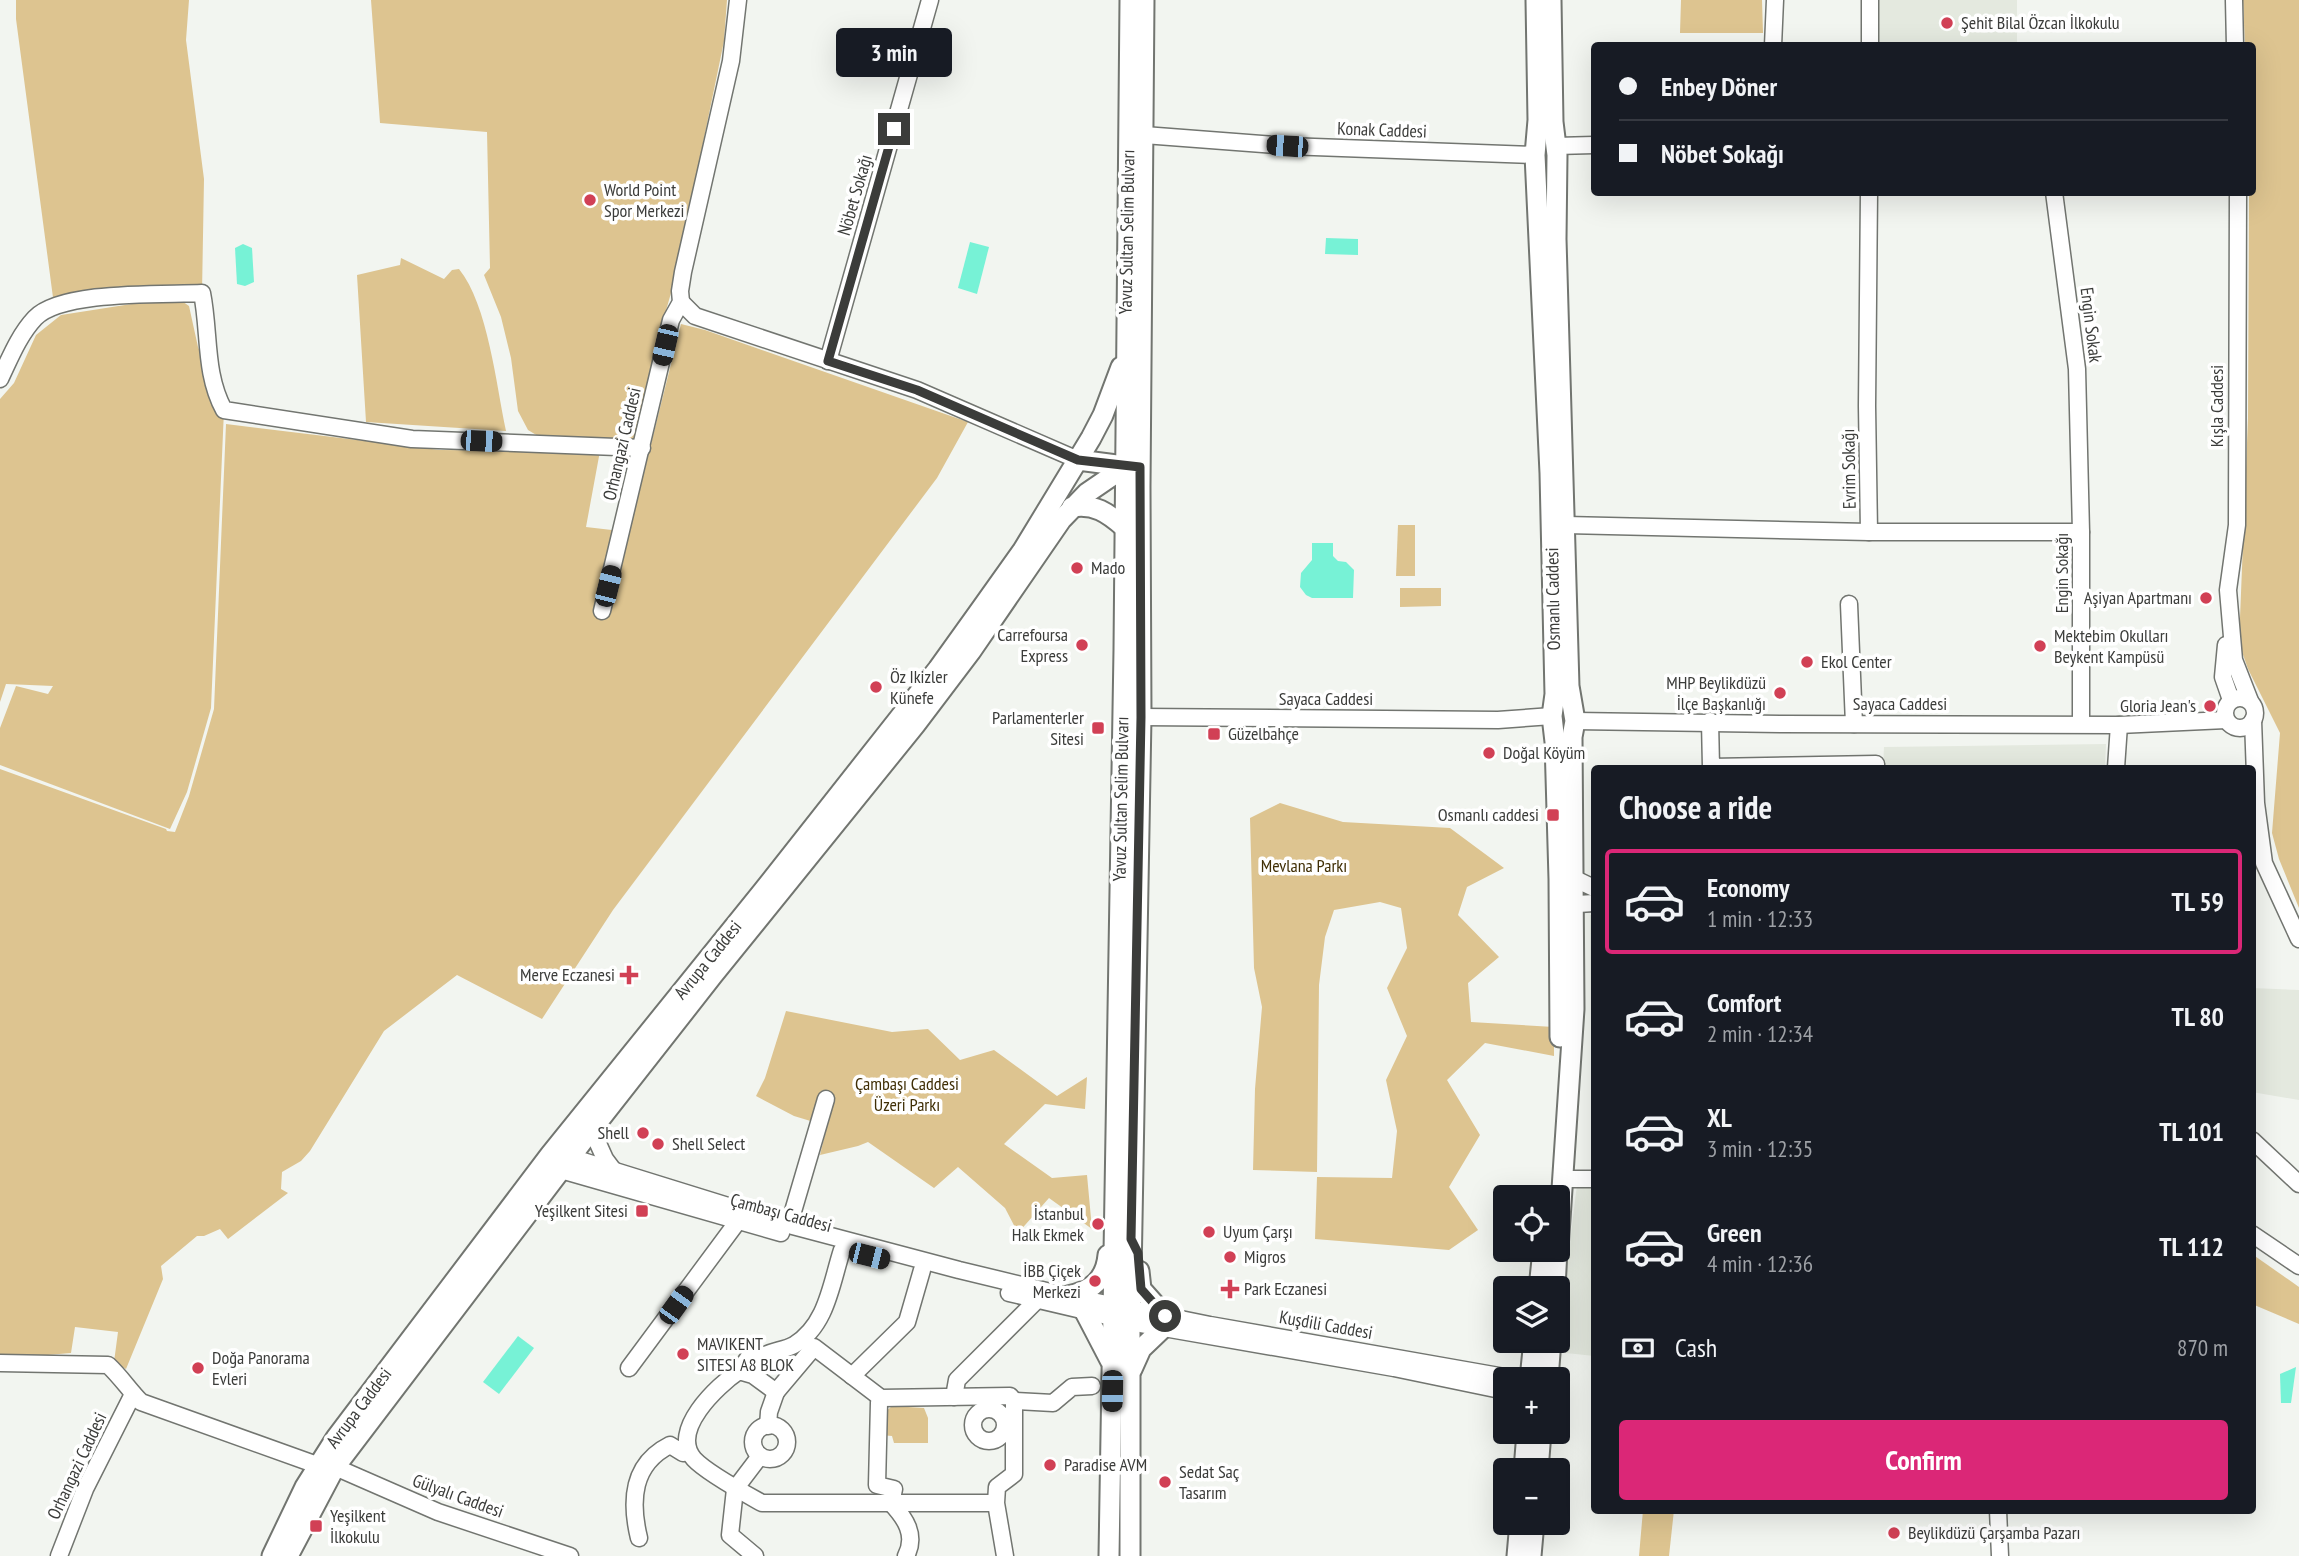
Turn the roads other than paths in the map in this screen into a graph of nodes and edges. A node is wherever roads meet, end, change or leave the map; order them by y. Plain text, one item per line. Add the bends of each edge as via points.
1 (738, 0) edge
2 (930, 0) edge
3 (1130, 0) edge
4 (1144, 0) edge
5 (1536, 0) edge
6 (1551, 0) edge
7 (1775, 0) edge
8 (1870, 0) edge
9 (2234, 0) edge
10 (1773, 42) edge
11 (1864, 42) edge
12 (2235, 42) edge
13 (1144, 135) junction
14 (1591, 145) edge
15 (1556, 150) junction
16 (1591, 154) edge
17 (1536, 155) junction
18 (1869, 196) edge
19 (2055, 196) edge
20 (2238, 196) edge
21 (681, 302) junction
22 (1125, 353) junction
23 (828, 361) junction
24 (0, 379) edge
25 (642, 448) junction
26 (1078, 460) junction
27 (2080, 463) joint
28 (1133, 467) junction
29 (1072, 507) junction
30 (1566, 525) junction
31 (1124, 527) junction
32 (1869, 532) junction
33 (2081, 532) junction
34 (1849, 604) dead end
35 (602, 611) dead end
36 (2230, 619) junction
37 (2231, 700) junction
38 (2249, 701) junction
39 (1552, 717) junction
40 (1573, 719) junction
41 (2226, 720) junction
42 (2253, 720) junction
43 (1710, 721) junction
44 (1854, 723) junction
45 (1131, 724) junction
46 (2081, 724) junction
47 (2119, 725) junction
48 (1711, 765) edge
49 (1821, 765) edge
50 (1876, 765) edge
51 (2116, 765) edge
52 (2255, 765) edge
53 (2256, 803) edge
54 (1566, 879) junction
55 (1591, 887) edge
56 (1591, 903) edge
57 (1567, 904) junction
58 (2299, 939) edge
59 (826, 1099) dead end
60 (592, 1130) junction
61 (2256, 1144) edge
62 (561, 1161) junction
63 (614, 1171) junction
64 (1563, 1180) junction
65 (1591, 1180) edge
66 (2299, 1184) edge
67 (1549, 1185) edge
68 (1563, 1185) edge
69 (738, 1221) junction
70 (789, 1225) junction
71 (2256, 1237) edge
72 (1123, 1239) junction
73 (842, 1250) junction
74 (2298, 1265) edge
75 (922, 1270) junction
76 (1069, 1296) junction
77 (1037, 1300) junction
78 (1085, 1311) junction
79 (1122, 1313) junction
80 (1164, 1322) junction
81 (1246, 1337) junction
82 (0, 1363) edge
83 (629, 1368) dead end
84 (1122, 1370) junction
85 (739, 1371) junction
86 (1493, 1375) edge
87 (852, 1376) junction
88 (1092, 1386) dead end
89 (1493, 1389) edge
90 (776, 1392) junction
91 (133, 1394) junction
92 (954, 1397) junction
93 (881, 1398) junction
94 (1014, 1401) junction
95 (768, 1426) junction
96 (687, 1445) junction
97 (760, 1456) junction
98 (326, 1466) junction
99 (736, 1489) junction
100 (891, 1503) junction
101 (996, 1503) junction
102 (1998, 1514) edge
103 (1519, 1535) edge
104 (1533, 1535) edge
105 (639, 1538) dead end
106 (59, 1556) edge
107 (271, 1556) edge
108 (288, 1556) edge
109 (570, 1556) edge
110 (755, 1556) edge
111 (906, 1556) edge
112 (1005, 1556) edge
113 (1109, 1556) edge
114 (1130, 1556) edge
115 (1517, 1556) edge
116 (1531, 1556) edge
117 (2000, 1556) edge

1 - 21 street, Orhangazi Caddesi via 731,61 683,272
2 - 23 street, Nöbet Sokağı
3 - 22 main road, Yavuz Sultan Selim Bulvarı
4 - 13 main road, Yavuz Sultan Selim Bulvarı
5 - 17 main road, Osmanlı Caddesi
6 - 15 main road, Osmanlı Caddesi
7 - 10 street
8 - 11 street
9 - 12 street
13 - 17 street, Konak Caddesi via 1287,146
13 - 28 main road, Yavuz Sultan Selim Bulvarı
14 - 15 street
15 - 16 street
15 - 17 main road via 1549,165
15 - 30 main road, Osmanlı Caddesi
17 - 39 main road, Osmanlı Caddesi via 1550,473
18 - 32 street, Evrim Sokağı
19 - 27 street, Engin Sokak via 2077,369
20 - 36 street, Kışla Caddesi via 2237,525 2228,590
21 - 23 street via 695,316
21 - 25 street, Orhangazi Caddesi via 671,320
22 - 26 main road, Avrupa Caddesi via 1103,415
22 - 28 main road, Yavuz Sultan Selim Bulvarı
23 - 26 street via 917,390
24 - 25 street via 24,331 54,305 83,299 202,293 210,375 224,410 412,439
25 - 35 street, Orhangazi Caddesi
26 - 28 main road
26 - 62 main road, Avrupa Caddesi via 1023,550 938,669
27 - 33 street, Engin Sokağı
28 - 29 main road, Avrupa Caddesi via 1097,485
28 - 31 main road, Yavuz Sultan Selim Bulvarı
28 - 45 main road, Yavuz Sultan Selim Bulvarı
29 - 31 main road via 1100,510
29 - 60 main road, Avrupa Caddesi via 915,725
30 - 32 street, Osmanlı Caddesi
30 - 40 main road, Osmanlı Caddesi
31 - 45 main road, Yavuz Sultan Selim Bulvarı via 1124,650
32 - 33 street, Evrim Sokağı
33 - 46 street, Engin Sokağı
34 - 44 street
36 - 37 street via 2223,677
36 - 38 street via 2237,671
37 - 38 street
37 - 41 street via 2224,710
38 - 42 street via 2255,710
39 - 40 main road via 1565,706
39 - 45 street, Sayaca Caddesi
39 - 54 main road, Osmanlı Caddesi
40 - 43 street, Sayaca Caddesi
40 - 54 main road, Osmanlı Caddesi
41 - 42 street via 2239,728
41 - 47 street, Sayaca Caddesi
42 - 52 street
43 - 44 street, Sayaca Caddesi
43 - 48 street
44 - 46 street, Sayaca Caddesi
45 - 72 main road, Yavuz Sultan Selim Bulvarı
46 - 47 street, Sayaca Caddesi
47 - 51 street
49 - 50 street
53 - 58 street via 2264,863
54 - 55 street
54 - 57 main road, Osmanlı Caddesi
56 - 57 street
57 - 64 main road, Osmanlı Caddesi via 1574,1009
57 - 67 main road, Osmanlı Caddesi
59 - 70 street
60 - 62 main road, Avrupa Caddesi
60 - 63 street
61 - 66 street
62 - 63 street, Çambaşı Caddesi
62 - 69 street, Çambaşı Caddesi
62 - 98 main road, Avrupa Caddesi
63 - 70 street, Çambaşı Caddesi
64 - 65 street
64 - 68 main road, Osmanlı Caddesi
69 - 73 street, Çambaşı Caddesi
69 - 83 street
70 - 76 street, Çambaşı Caddesi
71 - 74 street
72 - 76 main road via 1108,1250 1103,1276 1084,1292
72 - 79 main road, Yavuz Sultan Selim Bulvarı
72 - 80 main road via 1138,1253 1141,1289
73 - 75 street, Çambaşı Caddesi
73 - 85 street via 814,1329 790,1348 770,1352 760,1360 751,1354
75 - 77 street, Çambaşı Caddesi
75 - 87 street via 906,1322
76 - 79 street, Çambaşı Caddesi
77 - 78 street, Çambaşı Caddesi
77 - 92 street via 957,1380
78 - 79 street, Çambaşı Caddesi
78 - 84 main road
79 - 80 street, Kuşdili Caddesi
79 - 84 main road, Yavuz Sultan Selim Bulvarı
80 - 81 street, Kuşdili Caddesi
80 - 84 main road
81 - 86 street, Kuşdili Caddesi
81 - 89 street, Kuşdili Caddesi
82 - 91 street via 108,1365
84 - 113 main road, Yavuz Sultan Selim Bulvarı
84 - 114 main road, Yavuz Sultan Selim Bulvarı
85 - 90 street
85 - 96 street via 698,1410 687,1433
87 - 90 street via 814,1348
87 - 93 street
88 - 94 street via 1072,1387 1052,1403
90 - 95 street
91 - 98 street, Gülyalı Caddesi via 155,1408
91 - 106 street, Orhangazi Caddesi via 85,1489
92 - 93 street
92 - 94 street via 989,1403 1010,1396
93 - 100 street via 877,1485 894,1489
94 - 101 street via 1014,1474 997,1487
95 - 97 street via 762,1426 752,1438
95 - 97 street via 776,1425 786,1433 787,1447 779,1457
96 - 99 street via 693,1458
96 - 105 street via 683,1453 670,1445 658,1451 639,1475 634,1520
97 - 99 street
98 - 107 main road, Avrupa Caddesi
98 - 108 main road, Avrupa Caddesi
98 - 109 street, Gülyalı Caddesi via 438,1512
99 - 100 street via 762,1503
99 - 110 street via 730,1535
100 - 101 street
100 - 111 street via 911,1535
101 - 112 street
102 - 117 street
103 - 115 main road
104 - 116 main road

